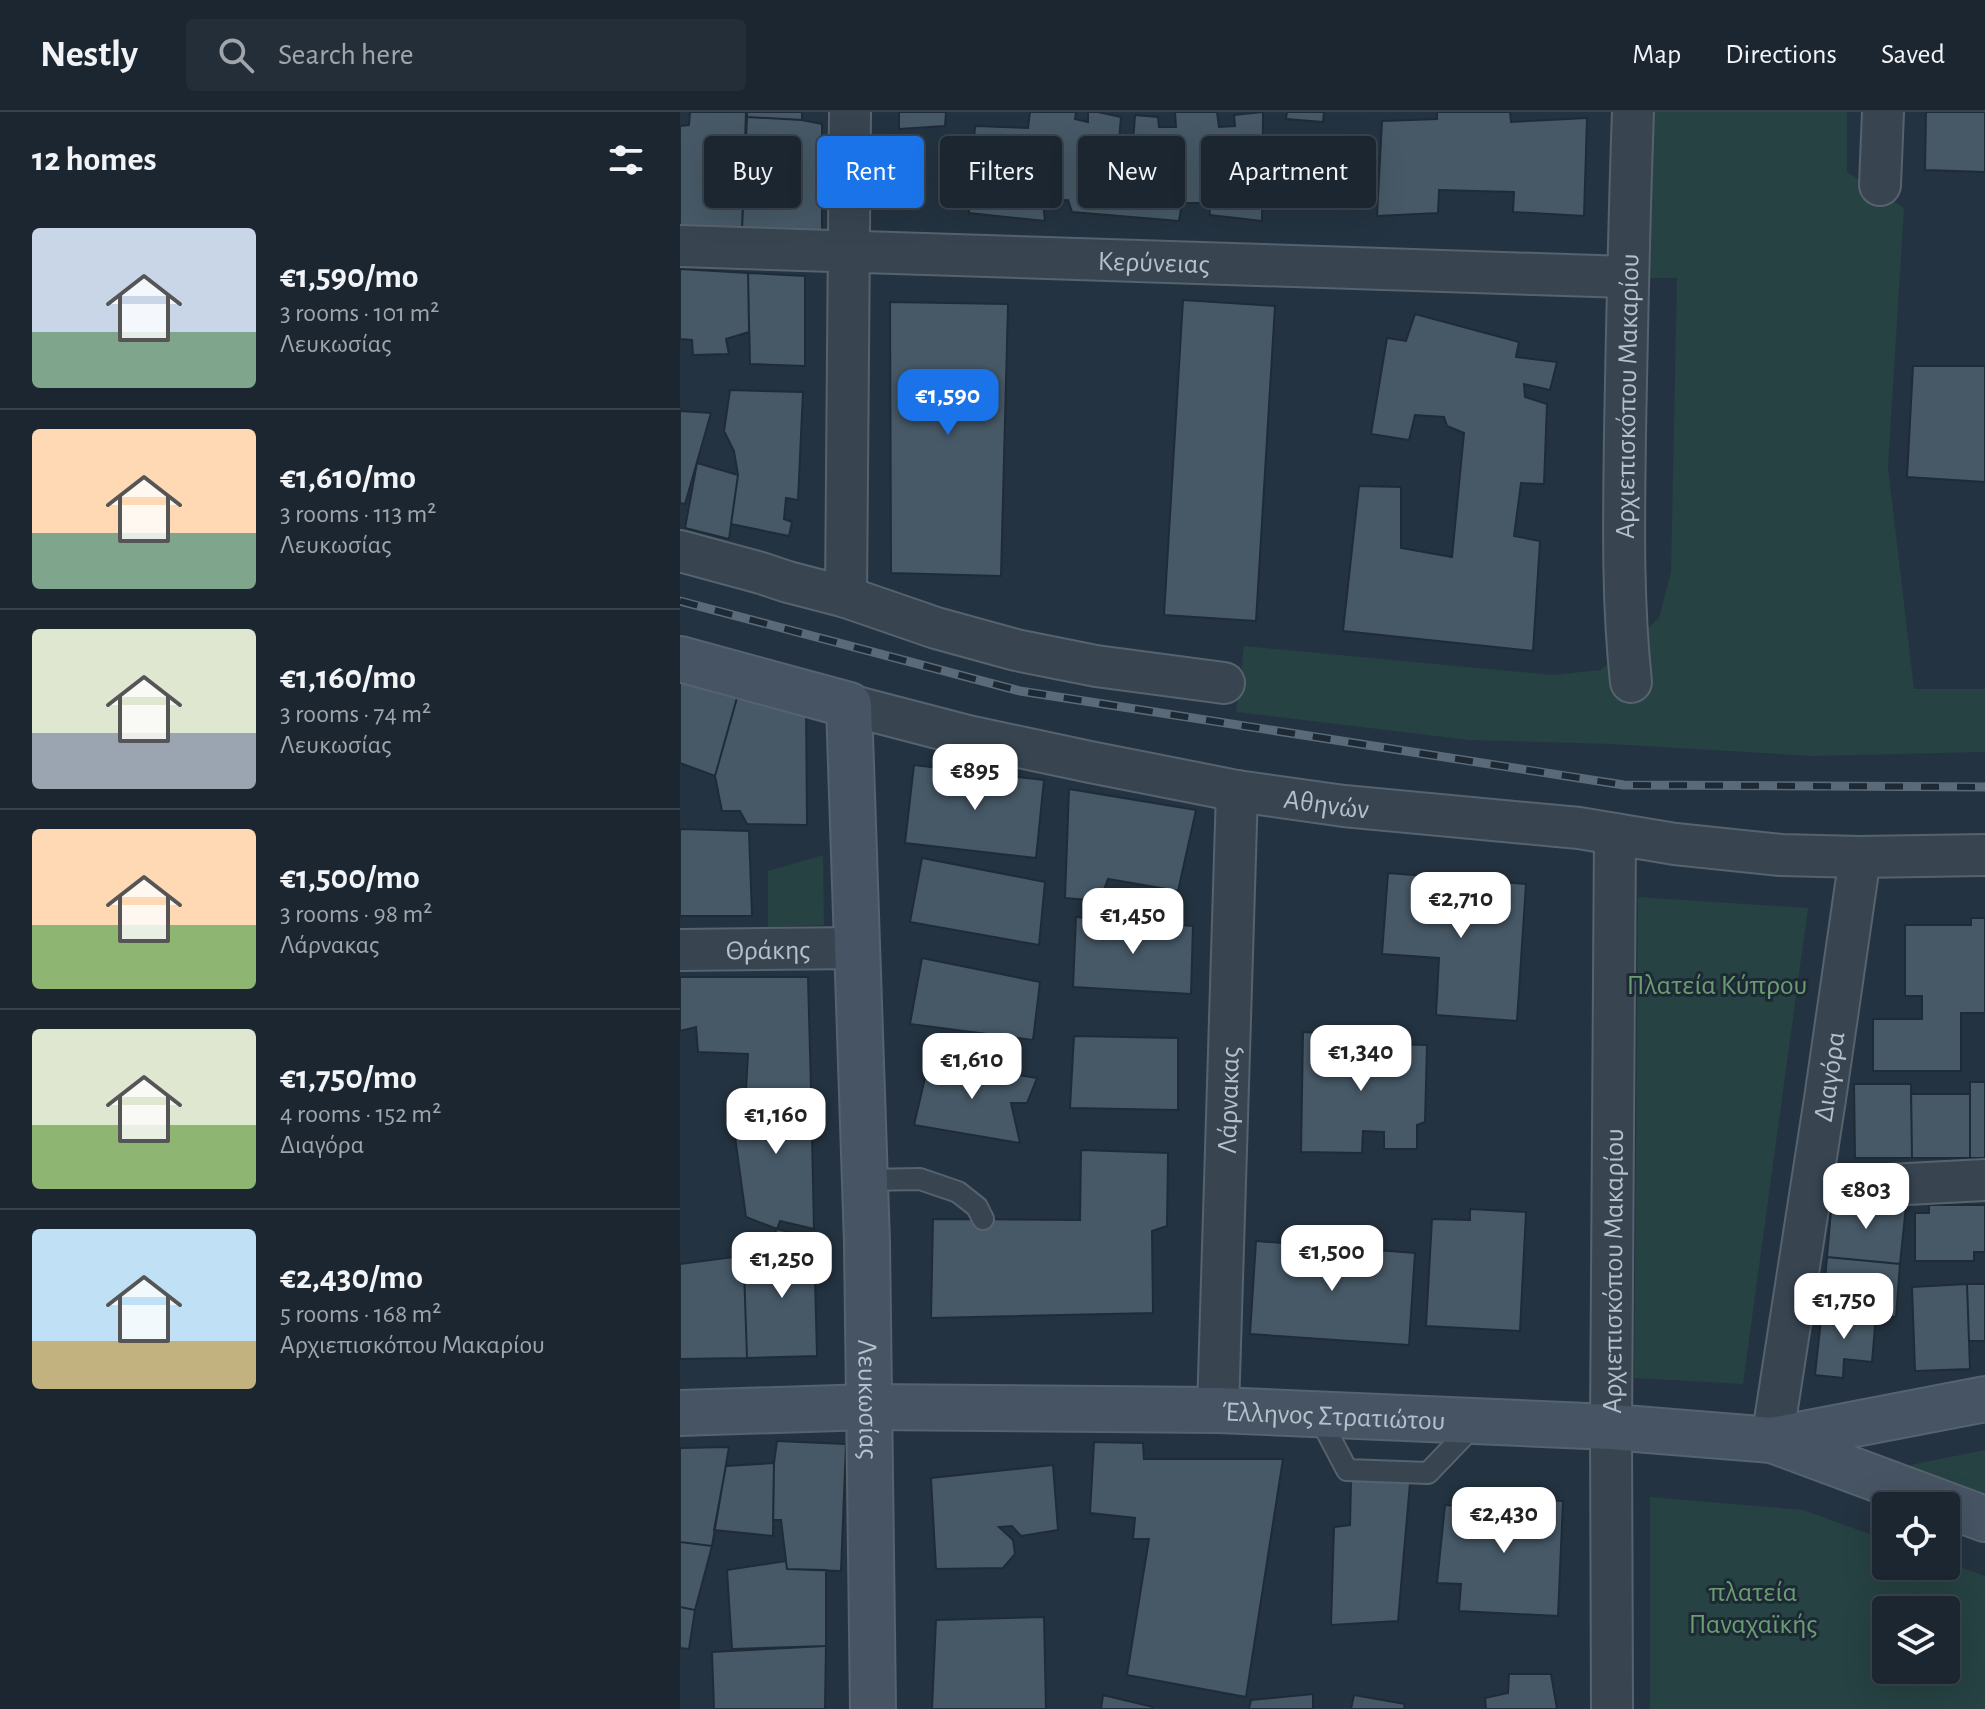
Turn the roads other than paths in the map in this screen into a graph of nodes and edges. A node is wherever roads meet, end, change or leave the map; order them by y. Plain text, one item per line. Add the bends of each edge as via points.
1 (850, 112) edge
2 (1633, 112) edge
3 (1883, 112) edge
4 (1880, 185) dead end
5 (680, 246) edge
6 (849, 251) junction
7 (1627, 277) junction
8 (680, 551) edge
9 (846, 597) junction
10 (680, 659) edge
11 (1631, 682) dead end
12 (1224, 683) dead end
13 (849, 705) junction
14 (1237, 791) junction
15 (1615, 834) junction
16 (1985, 855) edge
17 (1860, 857) junction
18 (858, 948) junction
19 (680, 950) edge
20 (865, 1180) junction
21 (1985, 1180) edge
22 (1812, 1189) junction
23 (983, 1219) dead end
24 (1985, 1399) edge
25 (869, 1407) junction
26 (1218, 1410) junction
27 (680, 1413) edge
28 (1611, 1427) junction
29 (1772, 1440) junction
30 (1985, 1519) edge
31 (873, 1709) edge
32 (1612, 1709) edge

1 - 6 street
2 - 7 street, Αρχιεπισκόπου Μακαρίου
3 - 4 street
5 - 6 street, Κερύνειας
6 - 7 street, Κερύνειας
6 - 9 street
7 - 11 street, Αρχιεπισκόπου Μακαρίου via 1624,560
8 - 9 street
9 - 12 street via 1016,650
10 - 13 street, Αθηνών
13 - 14 street, Αθηνών via 968,736
13 - 18 street, Λευκωσίας
14 - 15 street, Αθηνών
14 - 26 street, Λάρνακας
15 - 17 street, Αθηνών via 1713,849
15 - 28 street, Αρχιεπισκόπου Μακαρίου
16 - 17 street, Αθηνών
17 - 22 street, Διαγόρα
18 - 19 street, Θράκης
18 - 20 street, Λευκωσίας
20 - 23 lane via 920,1179 958,1192
20 - 25 street, Λευκωσίας
21 - 22 street
22 - 29 street, Διαγόρα
24 - 29 street, Έλληνος Στρατιώτου
25 - 26 street, Έλληνος Στρατιώτου
25 - 27 street, Έλληνος Στρατιώτου
25 - 31 street, Λευκωσίας
26 - 28 street, Έλληνος Στρατιώτου
28 - 29 street, Έλληνος Στρατιώτου
28 - 32 street, Αρχιεπισκόπου Μακαρίου
29 - 30 street

